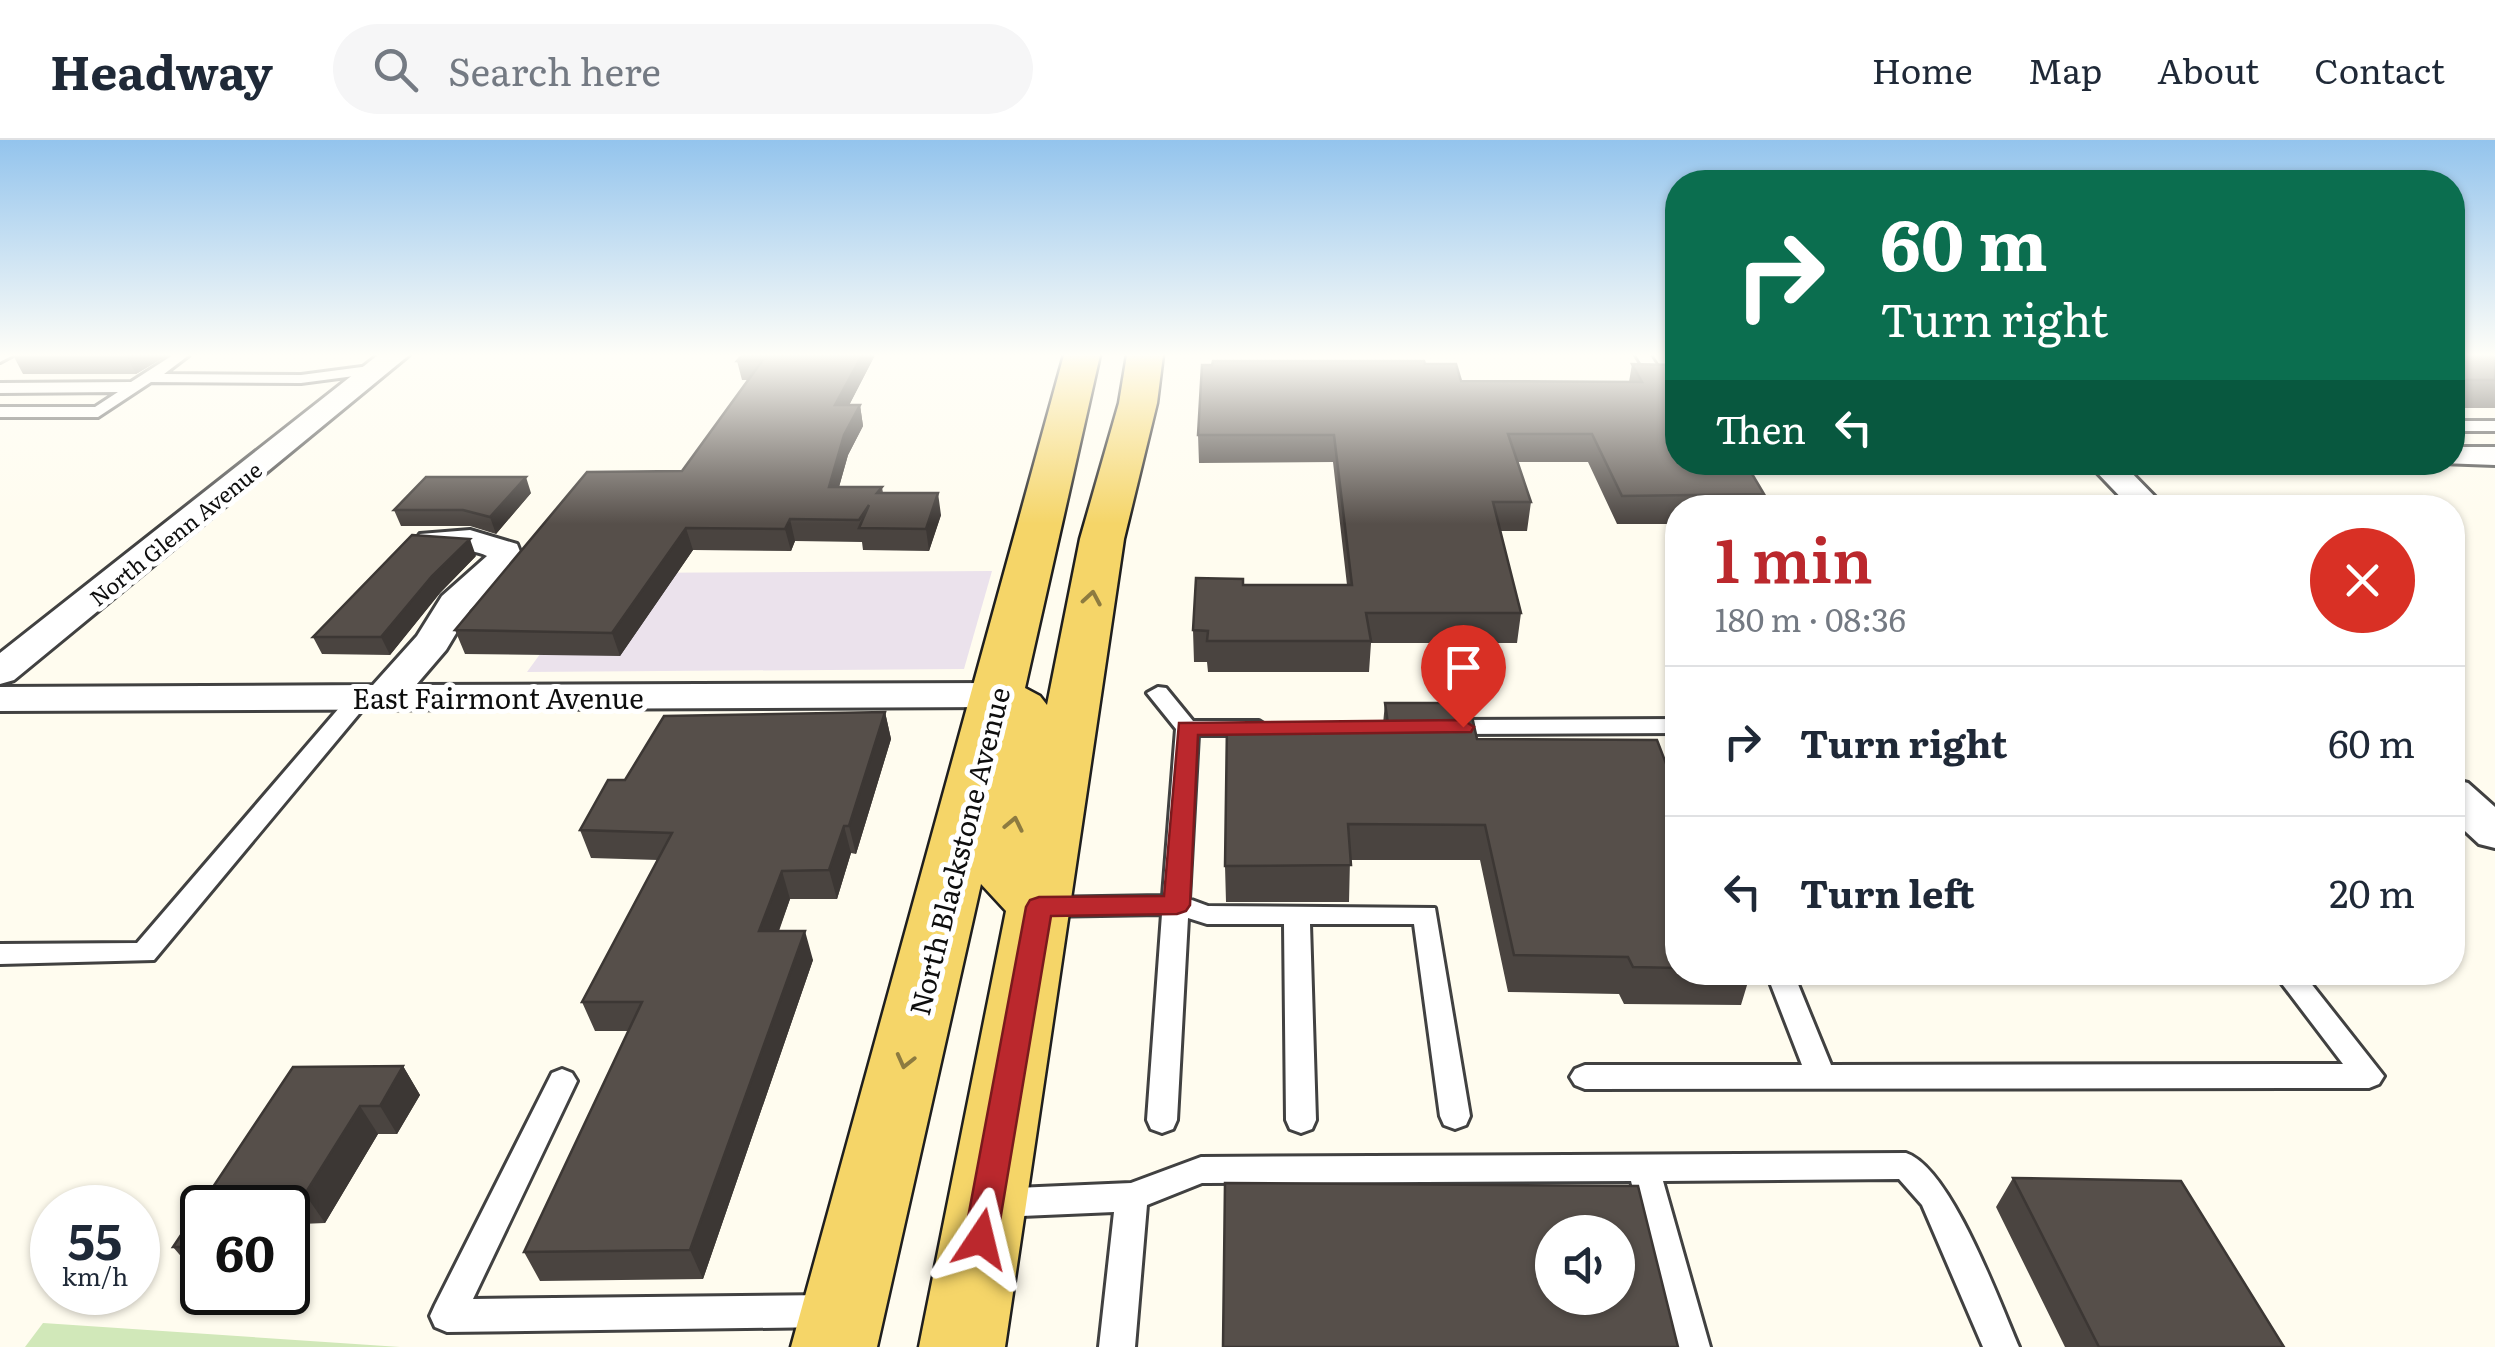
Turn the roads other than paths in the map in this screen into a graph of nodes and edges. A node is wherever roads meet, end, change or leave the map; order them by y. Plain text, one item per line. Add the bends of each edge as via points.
1 (99, 411) edge
2 (325, 411) edge
3 (1068, 411) edge
4 (1136, 411) edge
5 (0, 412) edge
6 (2465, 433) edge
7 (2493, 449) edge
8 (2465, 454) edge
9 (2116, 475) edge
10 (1050, 486) junction
11 (2136, 495) edge
12 (432, 541) edge
13 (0, 672) edge
14 (1158, 693) dead end
15 (1076, 694) junction
16 (996, 696) junction
17 (372, 698) junction
18 (0, 700) edge
19 (1665, 726) edge
20 (1424, 727) edge
21 (1187, 728) junction
22 (1286, 728) edge
23 (2465, 805) edge
24 (2495, 833) edge
25 (1177, 905) junction
26 (1039, 907) junction
27 (1296, 914) junction
28 (0, 954) edge
29 (1784, 985) edge
30 (2296, 985) edge
31 (1821, 1076) junction
32 (1585, 1077) dead end
33 (562, 1081) dead end
34 (1455, 1116) dead end
35 (1162, 1120) dead end
36 (1300, 1120) dead end
37 (1643, 1167) junction
38 (1132, 1197) junction
39 (987, 1203) junction
40 (838, 1329) edge
41 (962, 1347) edge
42 (1117, 1347) edge
43 (1692, 1347) edge
44 (2001, 1347) edge

1 - 5 lane
2 - 13 street, North Glenn Avenue
3 - 10 main road, North Blackstone Avenue
15 -> 4 main road via 1102,539
6 - 7 lane
7 - 8 street
9 - 11 street
10 - 15 main road via 1072,513 1038,672 1043,683
10 - 16 main road, North Blackstone Avenue
12 - 17 street via 495,545 505,559 455,604 432,642
14 - 21 lane
15 - 26 main road
16 - 17 street, East Fairmont Avenue
26 -> 16 main road via 1004,871 1032,722 1021,707
16 -> 40 main road, North Blackstone Avenue
17 - 18 street, East Fairmont Avenue
17 - 28 lane via 144,953
19 - 20 lane
21 - 22 lane
21 - 25 lane
23 - 24 street
25 - 26 lane
25 - 27 lane via 1206,915
25 - 35 lane
26 - 39 main road
27 - 34 lane via 1426,915
27 - 36 lane
29 - 31 lane
30 - 31 lane via 2369,1076
31 - 32 lane
33 - 40 lane via 447,1316
37 - 38 lane via 1201,1170
37 - 43 lane
37 - 44 lane via 1906,1166 1934,1196
38 - 39 lane
38 - 42 lane
39 - 41 main road

